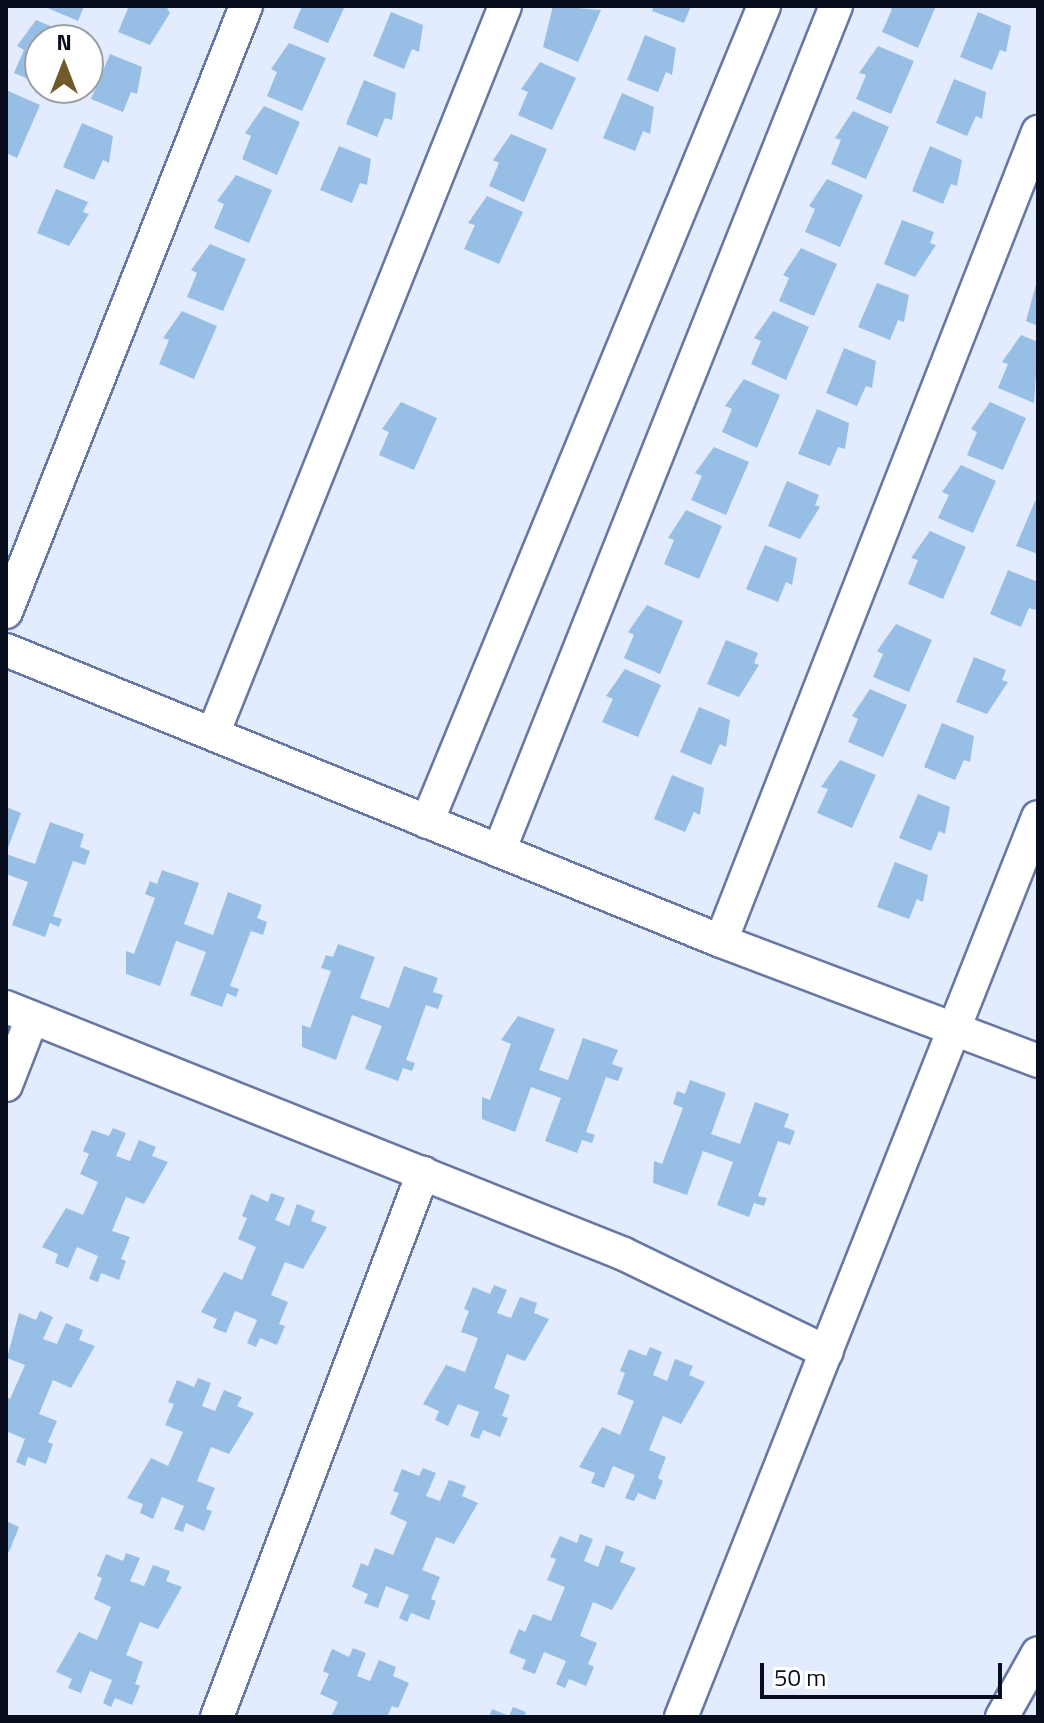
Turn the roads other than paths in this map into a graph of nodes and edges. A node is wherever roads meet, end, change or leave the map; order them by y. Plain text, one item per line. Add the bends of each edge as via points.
1 (246, 6) edge
2 (505, 6) edge
3 (764, 6) edge
4 (836, 6) edge
5 (1038, 132) edge
6 (6, 612) edge
7 (6, 650) edge
8 (213, 734) junction
9 (1038, 817) edge
10 (427, 822) junction
11 (499, 851) junction
12 (721, 941) junction
13 (19, 1012) edge
14 (955, 1032) junction
15 (1038, 1061) edge
16 (6, 1085) edge
17 (423, 1173) junction
18 (827, 1352) junction
19 (1038, 1653) edge
20 (217, 1717) edge
21 (681, 1717) edge
22 (1002, 1717) edge

1 - 6 street
2 - 8 street
3 - 10 street
4 - 11 street
5 - 12 street
7 - 8 street
8 - 10 street
9 - 14 street
10 - 11 street
11 - 12 street
12 - 14 street
13 - 16 street
13 - 17 street
14 - 15 street
14 - 18 street
17 - 18 street via 624,1254
17 - 20 street
18 - 21 street
19 - 22 street

